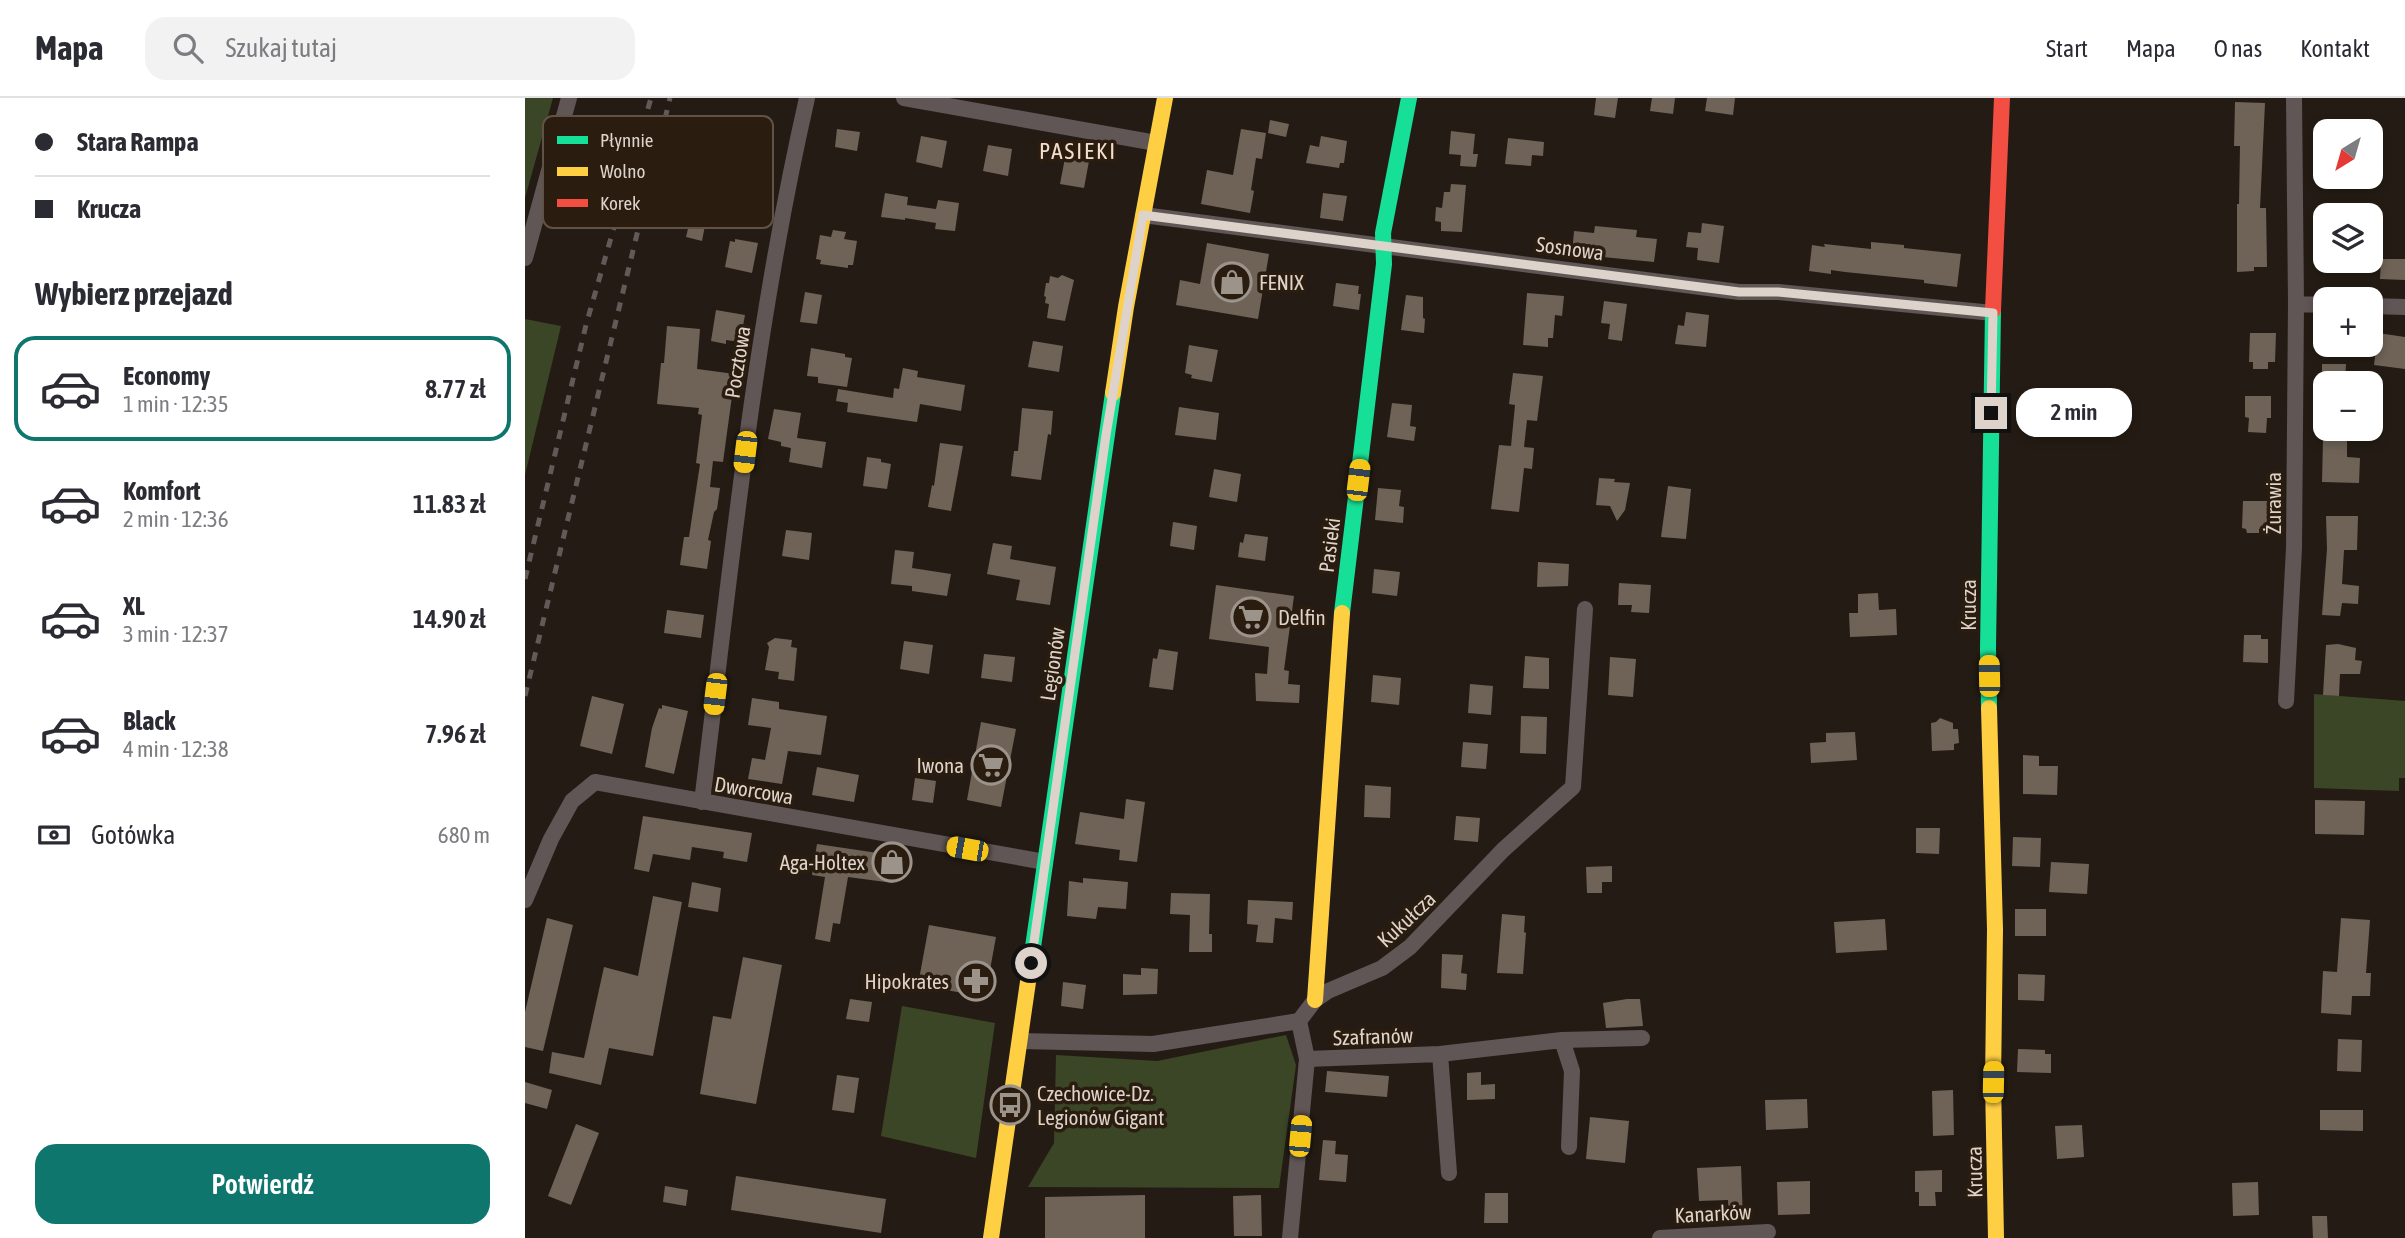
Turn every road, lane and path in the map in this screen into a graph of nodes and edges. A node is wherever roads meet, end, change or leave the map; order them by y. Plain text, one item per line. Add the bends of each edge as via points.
1 (569, 98) edge
2 (807, 98) edge
3 (904, 98) edge
4 (1165, 98) edge
5 (1409, 98) edge
6 (2002, 98) edge
7 (2294, 98) edge
8 (564, 116) edge
9 (1156, 143) junction
10 (543, 193) edge
11 (1143, 215) junction
12 (1383, 248) junction
13 (525, 258) edge
14 (2296, 304) junction
15 (2313, 305) edge
16 (2383, 306) edge
17 (2405, 307) edge
18 (1993, 313) junction
19 (1585, 609) dead end
20 (2286, 701) dead end
21 (702, 802) junction
22 (1045, 862) junction
23 (525, 900) edge
24 (1315, 1000) junction
25 (1299, 1021) junction
26 (1643, 1038) dead end
27 (1562, 1040) junction
28 (1020, 1041) junction
29 (1440, 1054) junction
30 (1307, 1059) junction
31 (1569, 1147) dead end
32 (1449, 1173) dead end
33 (1767, 1232) dead end
34 (991, 1238) edge
35 (1290, 1238) edge
36 (1660, 1238) edge
37 (1996, 1238) edge

1 - 8 street
2 - 21 street, Pocztowa via 752,398
3 - 9 street
4 - 9 street, Legionów
5 - 12 street, Pasieki
6 - 18 street, Krucza
7 - 14 street, Żurawia
9 - 11 street, Legionów
10 - 13 street
11 - 12 street, Sosnowa
11 - 22 street, Legionów via 1106,435
12 - 18 street, Sosnowa via 1739,292
12 - 24 street, Pasieki via 1342,614
14 - 15 street
14 - 20 street, Żurawia via 2294,548
16 - 17 street
18 - 37 street, Krucza via 1988,649
19 - 24 street, Kukułcza via 1573,787 1503,850 1410,947 1382,968
21 - 22 street, Dworcowa
21 - 23 street, Dworcowa via 595,782 572,802
22 - 28 street, Legionów
24 - 25 street, Kukułcza
25 - 28 street via 1153,1044
25 - 30 street
26 - 27 street, Szafranów
27 - 29 street, Szafranów
27 - 31 street via 1572,1071
28 - 34 street, Legionów
29 - 30 street, Szafranów
29 - 32 street, Szafranów
30 - 35 street
33 - 36 street, Kanarków

